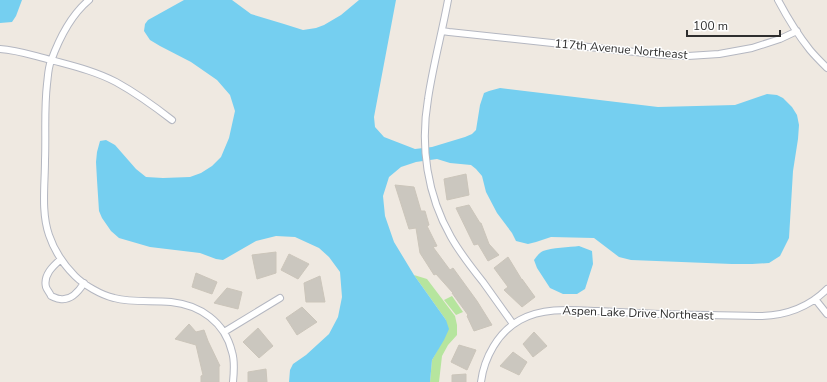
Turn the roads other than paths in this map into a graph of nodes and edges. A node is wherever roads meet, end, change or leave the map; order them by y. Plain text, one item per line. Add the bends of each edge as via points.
1 (89, 0) edge
2 (448, 0) edge
3 (778, 0) edge
4 (442, 30) junction
5 (797, 31) junction
6 (0, 49) edge
7 (51, 60) junction
8 (827, 68) edge
9 (172, 120) dead end
10 (61, 259) junction
11 (84, 283) junction
12 (827, 289) edge
13 (280, 298) dead end
14 (816, 299) junction
15 (827, 314) edge
16 (513, 324) junction
17 (224, 332) junction
18 (233, 382) edge
19 (481, 382) edge

1 - 7 street via 69,24
2 - 4 street
3 - 5 street
4 - 5 street, 117th Avenue Northeast via 672,56 719,54 752,48
4 - 16 street via 427,100 427,169 436,203 451,237
5 - 8 street
6 - 7 street
7 - 9 street via 91,71 115,82
7 - 10 street via 45,116 45,206 49,236
10 - 11 street via 74,276
10 - 11 street via 48,274 46,286 51,296 66,299 77,292
11 - 17 street via 113,298 182,303 191,306 217,322
12 - 14 street, Aspen Lake Drive Northeast
13 - 17 street
14 - 15 street
14 - 16 street, Aspen Lake Drive Northeast via 799,309 772,316 558,310 533,314
16 - 19 street, Aspen Lake Drive Northeast via 491,350 482,372
17 - 18 street via 234,361

